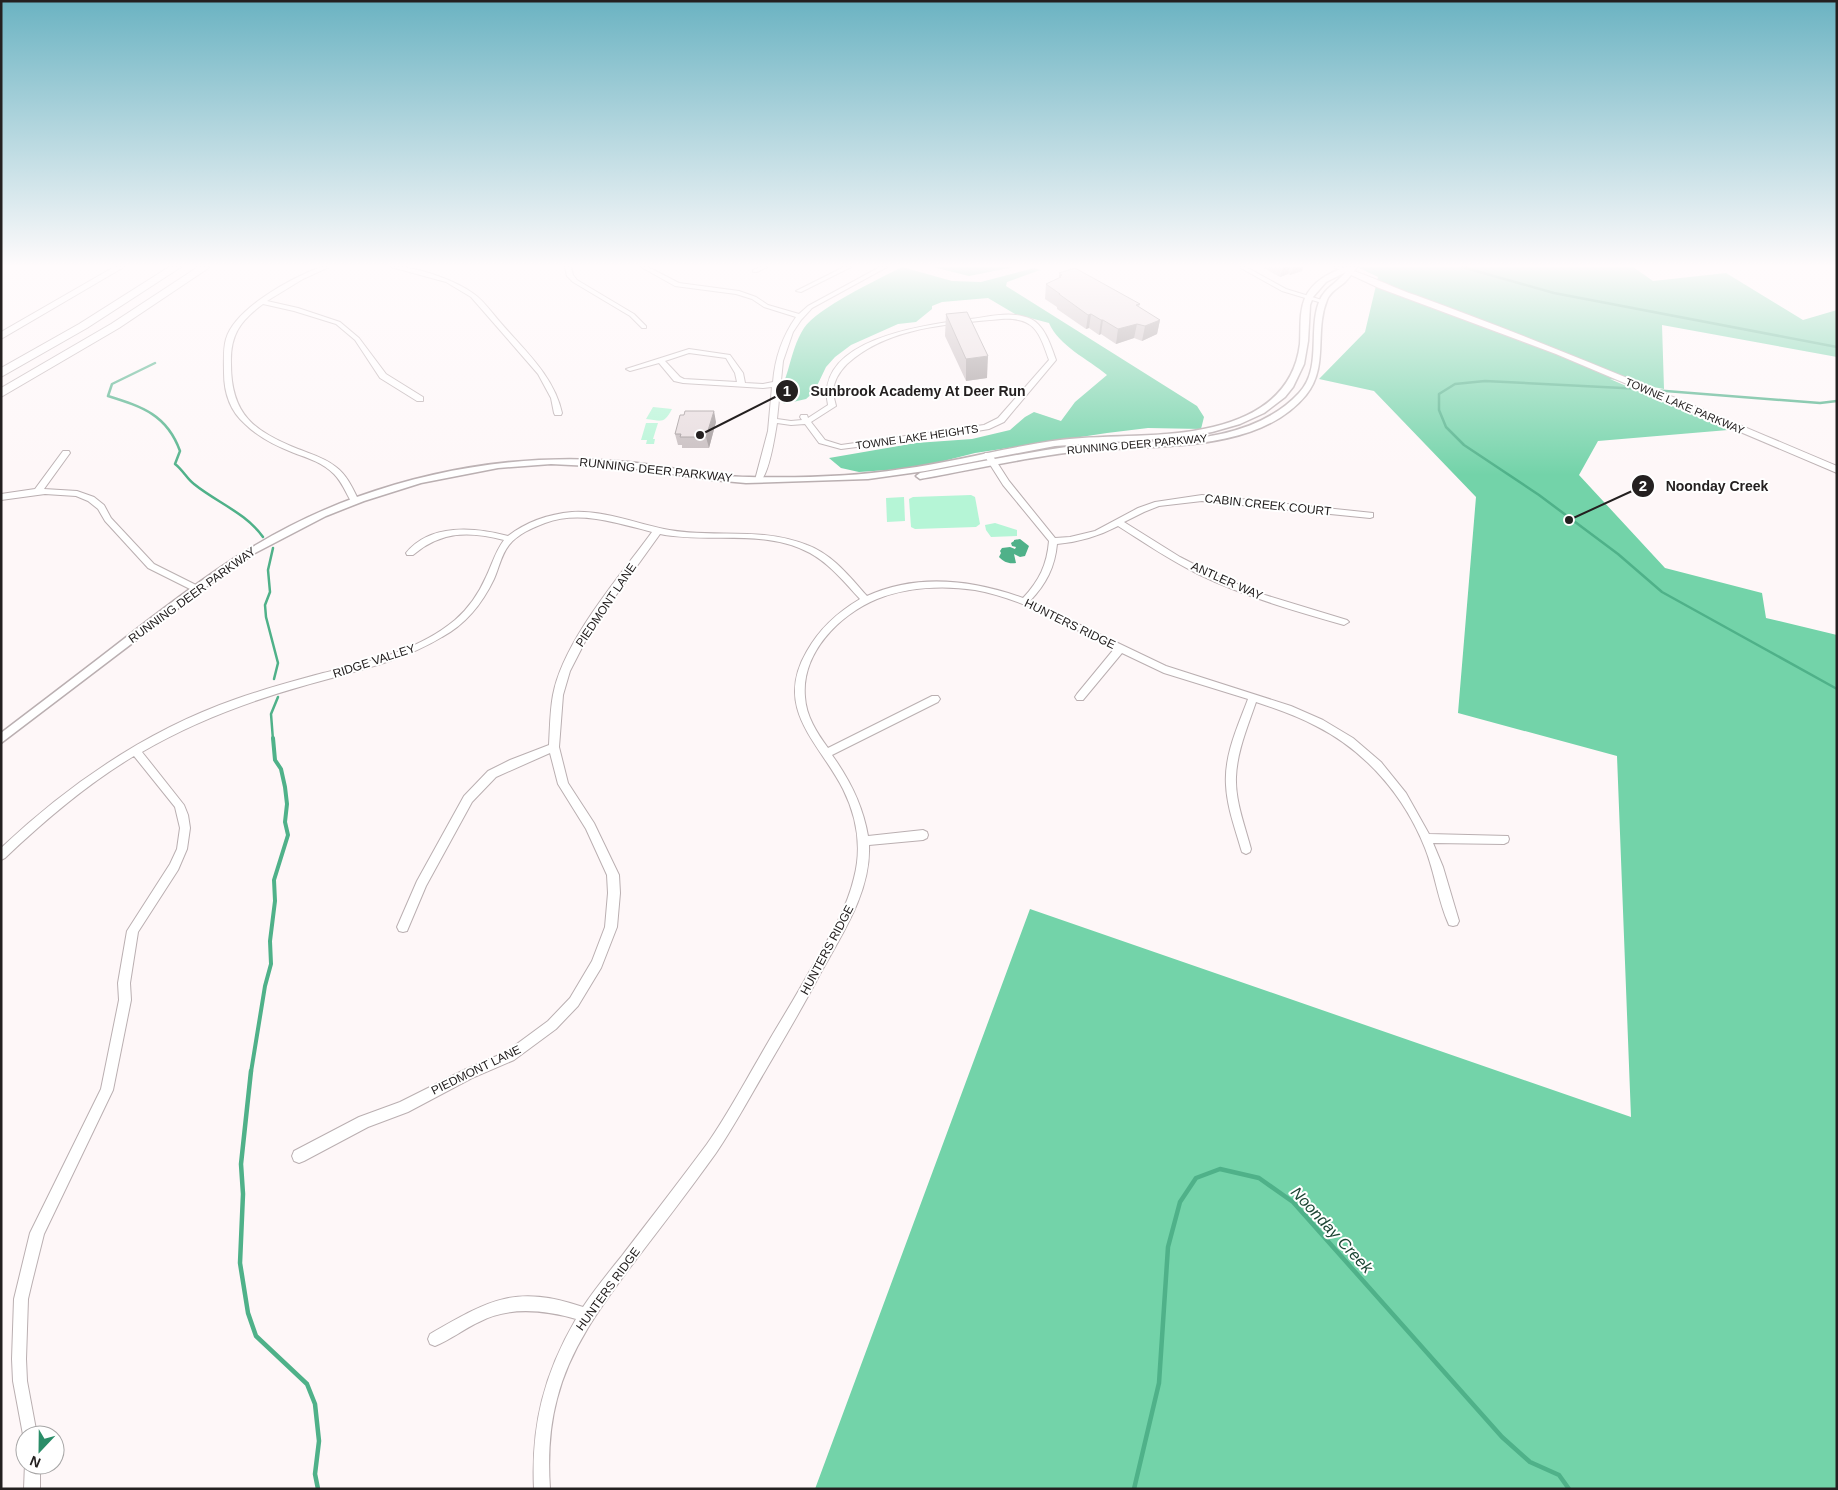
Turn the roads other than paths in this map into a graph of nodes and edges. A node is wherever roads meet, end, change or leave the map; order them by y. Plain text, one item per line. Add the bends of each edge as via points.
1 (65, 337) edge
2 (80, 337) edge
3 (97, 337) edge
4 (229, 337) edge
5 (355, 337) edge
6 (509, 337) edge
7 (788, 337) edge
8 (888, 337) edge
9 (1041, 337) edge
10 (1304, 337) edge
11 (1317, 337) edge
12 (1519, 337) edge
13 (1541, 337) edge
14 (660, 360) junction
15 (630, 369) dead end
16 (1, 373) edge
17 (1, 381) edge
18 (741, 384) junction
19 (775, 384) junction
20 (1, 393) edge
21 (420, 399) dead end
22 (558, 413) dead end
23 (773, 420) junction
24 (806, 420) junction
25 (66, 453) dead end
26 (988, 454) junction
27 (1837, 460) edge
28 (994, 463) junction
29 (1837, 470) edge
30 (760, 480) junction
31 (38, 491) junction
32 (1, 497) edge
33 (355, 501) junction
34 (1370, 515) dead end
35 (1118, 522) junction
36 (658, 530) junction
37 (510, 539) junction
38 (1053, 541) junction
39 (410, 553) dead end
40 (197, 588) junction
41 (865, 599) junction
42 (1025, 601) junction
43 (1344, 622) dead end
44 (1120, 649) junction
45 (1080, 697) dead end
46 (1253, 697) junction
47 (935, 699) dead end
48 (1, 739) edge
49 (554, 747) junction
50 (136, 751) junction
51 (825, 754) junction
52 (922, 835) dead end
53 (1426, 838) junction
54 (1504, 839) dead end
55 (864, 841) junction
56 (1246, 849) dead end
57 (1, 855) edge
58 (1454, 921) dead end
59 (403, 927) dead end
60 (299, 1156) dead end
61 (586, 1314) junction
62 (435, 1338) dead end
63 (28, 1425) edge
64 (32, 1475) edge
65 (32, 1489) edge
66 (542, 1489) edge

1 - 16 highway
2 - 17 highway
3 - 20 highway
4 - 33 street via 228,368 232,404 244,421 260,434 331,467
5 - 21 street via 383,376
6 - 22 street via 545,378
7 - 19 street
8 - 24 street, TOWNE LAKE HEIGHTS via 873,342 842,365 829,389 831,401
9 - 24 street, TOWNE LAKE HEIGHTS via 1053,360 1001,420 986,427 841,447 816,438
10 - 26 street, RUNNING DEER PARKWAY via 1297,374 1286,391 1259,411 1233,423 1204,431 1063,442
11 - 28 street, RUNNING DEER PARKWAY via 1316,368 1310,383 1294,403 1263,422 1236,432 1189,442 1088,447
12 - 29 main road, TOWNE LAKE PARKWAY
13 - 27 main road, TOWNE LAKE PARKWAY
14 - 15 street
14 - 18 street via 677,379
14 - 18 street via 689,351 728,356 739,372
18 - 19 street
19 - 23 street
23 - 24 street, TOWNE LAKE HEIGHTS via 785,423
23 - 30 street
25 - 31 street
26 - 28 street
26 - 30 street, RUNNING DEER PARKWAY via 886,474
28 - 30 street, RUNNING DEER PARKWAY via 899,480 856,484 791,484
28 - 38 street
30 - 33 street, RUNNING DEER PARKWAY via 601,462 538,462 438,476
31 - 32 street
31 - 40 street via 75,494 95,500 151,566
33 - 40 street, RUNNING DEER PARKWAY via 271,539
34 - 35 street, CABIN CREEK COURT via 1202,498 1158,504
35 - 38 street, CABIN CREEK COURT via 1089,536
35 - 43 street, ANTLER WAY via 1212,577 1256,595
36 - 37 street via 589,516 562,516 535,525
36 - 41 street via 769,538 795,543 820,554
36 - 49 street, PIEDMONT LANE via 587,628 565,671 558,695
37 - 39 street via 486,532 445,533 418,544
37 - 50 street, RIDGE VALLEY via 470,610 428,642 385,659 282,688 213,712
38 - 42 street via 1050,567 1044,580
40 - 48 street, RUNNING DEER PARKWAY
41 - 42 street, HUNTERS RIDGE via 937,582 986,590
41 - 51 street, HUNTERS RIDGE via 822,634 805,664 799,695 811,734
42 - 44 street, HUNTERS RIDGE
44 - 45 street
44 - 46 street, HUNTERS RIDGE via 1166,670
46 - 53 street, HUNTERS RIDGE via 1300,712 1322,723 1372,758 1394,783
46 - 56 street via 1231,776
47 - 51 street
49 - 59 street via 492,774 468,799 421,884
49 - 60 street, PIEDMONT LANE via 563,784 590,826 613,875 611,927 586,984 552,1025 510,1056 364,1122
50 - 57 street, RIDGE VALLEY via 64,799
50 - 63 street via 179,805 184,838 174,867 133,931 124,983 125,1000 107,1090 38,1233 21,1299 20,1382
51 - 55 street, HUNTERS RIDGE via 847,787
52 - 55 street
53 - 54 street
53 - 58 street, HUNTERS RIDGE
55 - 61 street, HUNTERS RIDGE via 860,882 852,905 729,1122
61 - 62 street via 563,1307 528,1303 497,1307
61 - 66 street, HUNTERS RIDGE via 551,1388 540,1454
64 - 65 street

